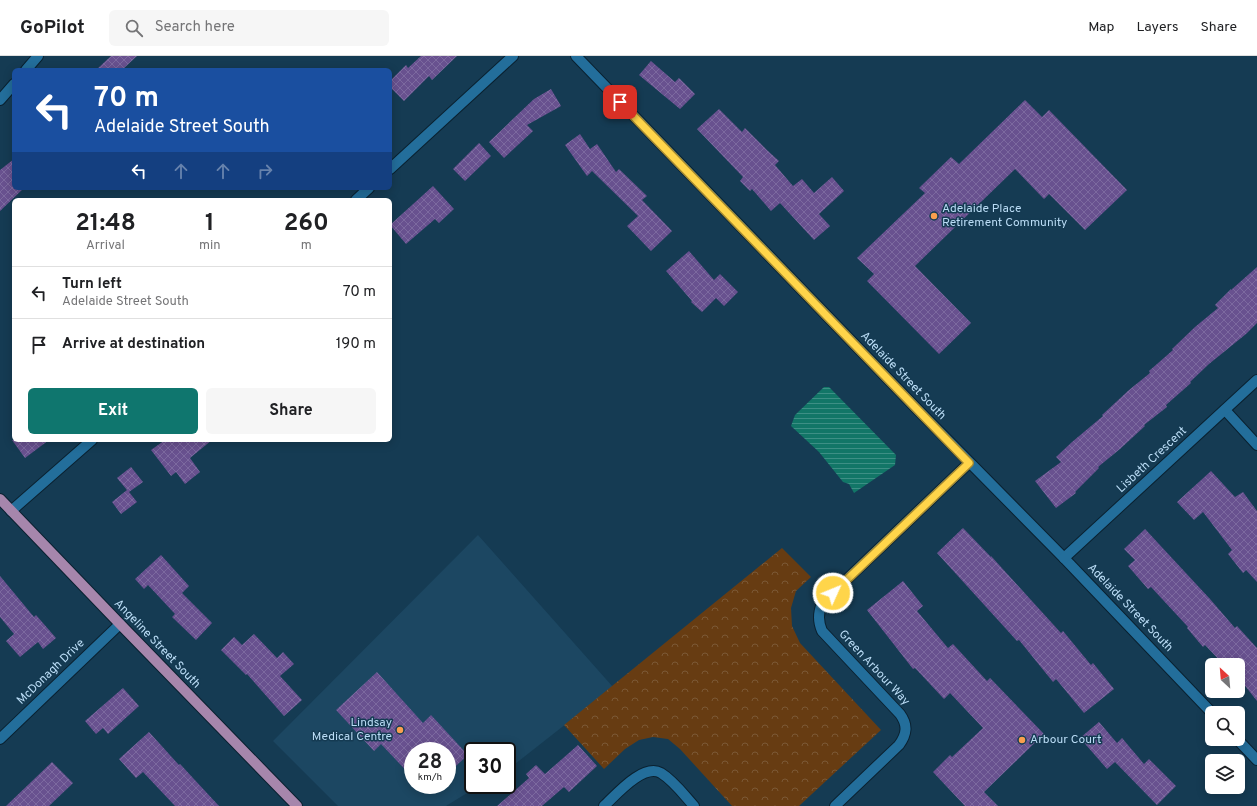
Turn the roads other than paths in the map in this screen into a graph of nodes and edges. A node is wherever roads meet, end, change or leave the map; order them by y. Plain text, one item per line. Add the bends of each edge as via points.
1 (38, 56) edge
2 (513, 56) edge
3 (576, 56) edge
4 (28, 68) edge
5 (12, 86) edge
6 (0, 100) edge
7 (392, 167) edge
8 (367, 190) edge
9 (358, 198) edge
10 (1257, 380) edge
11 (1225, 410) junction
12 (90, 442) edge
13 (1257, 445) edge
14 (969, 463) junction
15 (0, 499) edge
16 (11, 511) junction
17 (1064, 558) junction
18 (120, 624) junction
19 (1205, 706) edge
20 (0, 739) edge
21 (1244, 746) edge
22 (1257, 760) edge
23 (297, 806) edge
24 (604, 806) edge
25 (694, 806) edge
26 (835, 806) edge

1 - 4 street
2 - 7 street
3 - 14 street, Adelaide Street South
5 - 6 street
8 - 9 street
10 - 11 street, Lisbeth Crescent
11 - 13 street
11 - 17 street, Lisbeth Crescent
12 - 16 street
14 - 17 street, Adelaide Street South
14 - 26 street, Green Arbour Way via 822,604 818,613 822,632 900,714 905,721 906,729 900,745
15 - 16 main road, Angeline Street South
16 - 18 main road, Angeline Street South
17 - 19 street, Adelaide Street South
18 - 20 street, McDonagh Drive
18 - 23 main road, Angeline Street South
21 - 22 street
24 - 25 street via 636,776 647,772 659,772 664,775

